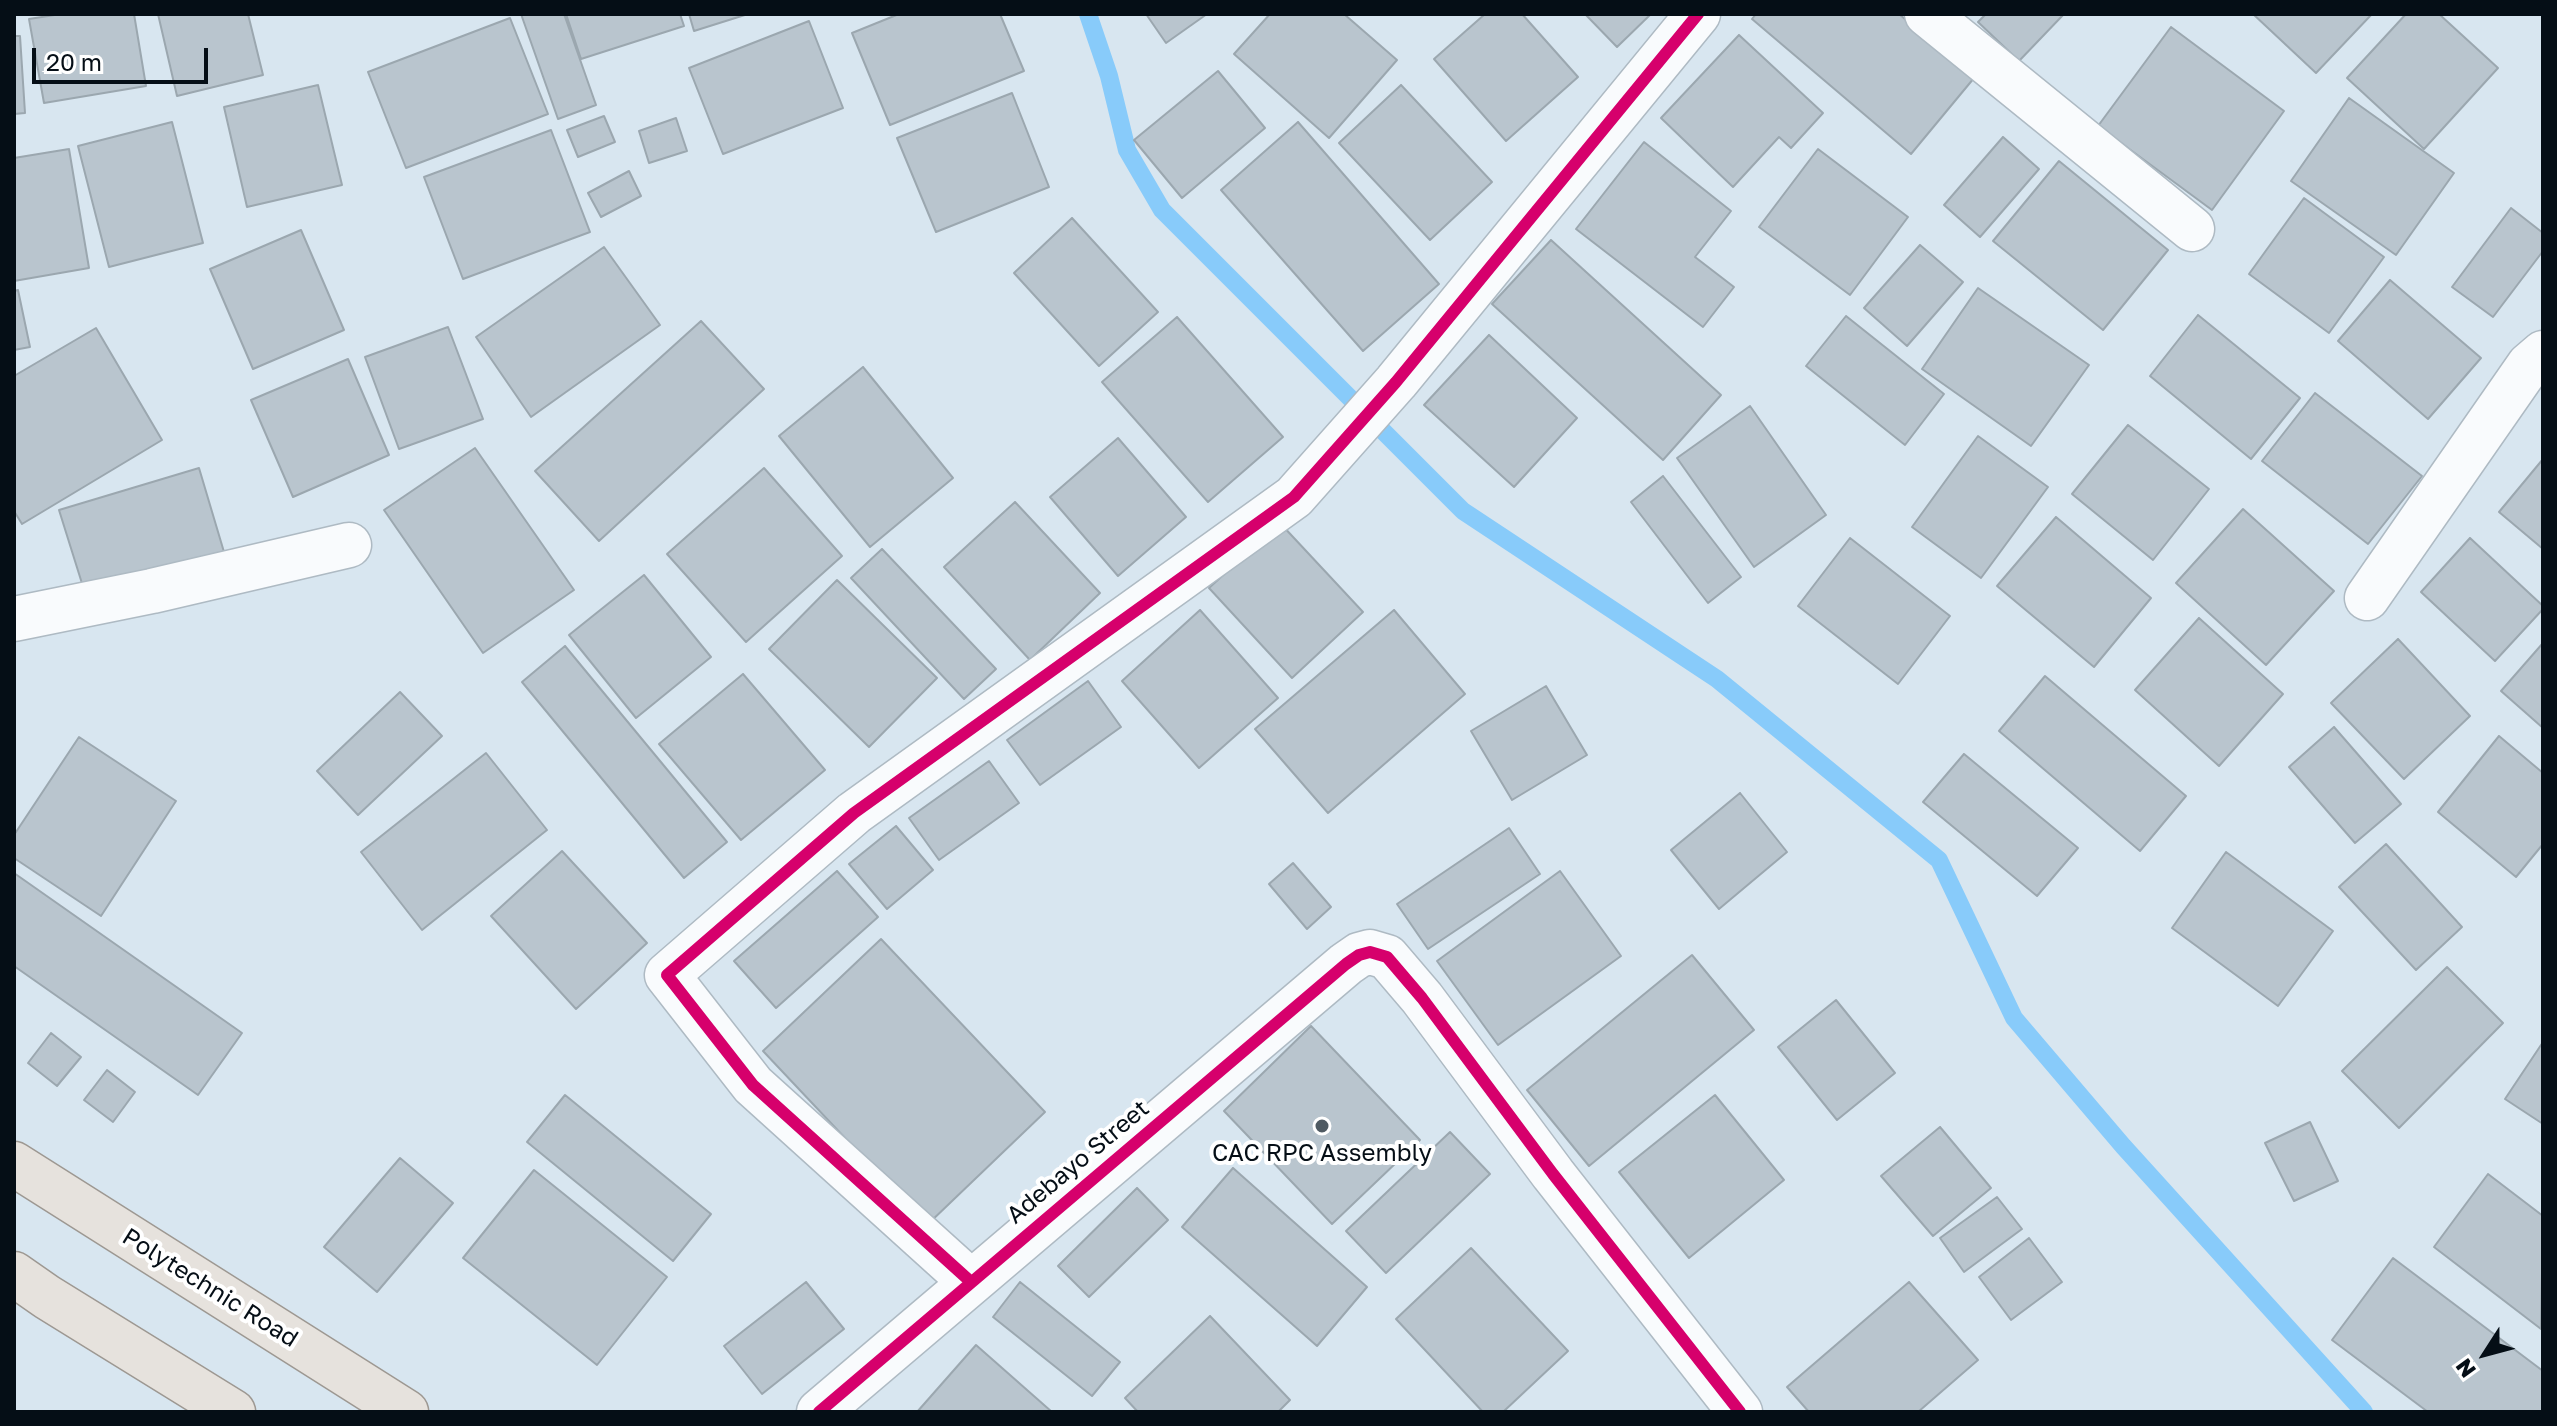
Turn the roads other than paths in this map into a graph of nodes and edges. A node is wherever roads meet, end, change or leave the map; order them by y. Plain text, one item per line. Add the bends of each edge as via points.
1 (1698, 14) edge
2 (1927, 14) edge
3 (2192, 229) dead end
4 (2543, 353) edge
5 (349, 545) dead end
6 (2367, 598) dead end
7 (14, 619) edge
8 (14, 1164) edge
9 (14, 1274) edge
10 (971, 1282) junction
11 (233, 1412) edge
12 (406, 1412) edge
13 (819, 1412) edge
14 (1740, 1412) edge

1 - 10 street via 1396,382 1294,497 854,813 667,975 753,1085
2 - 3 street
4 - 6 street via 2529,365
5 - 7 street
8 - 12 main road, Polytechnic Road
9 - 11 main road
10 - 13 street, Adebayo Street
10 - 14 street, Adebayo Street via 1346,964 1370,952 1387,957 1422,998

